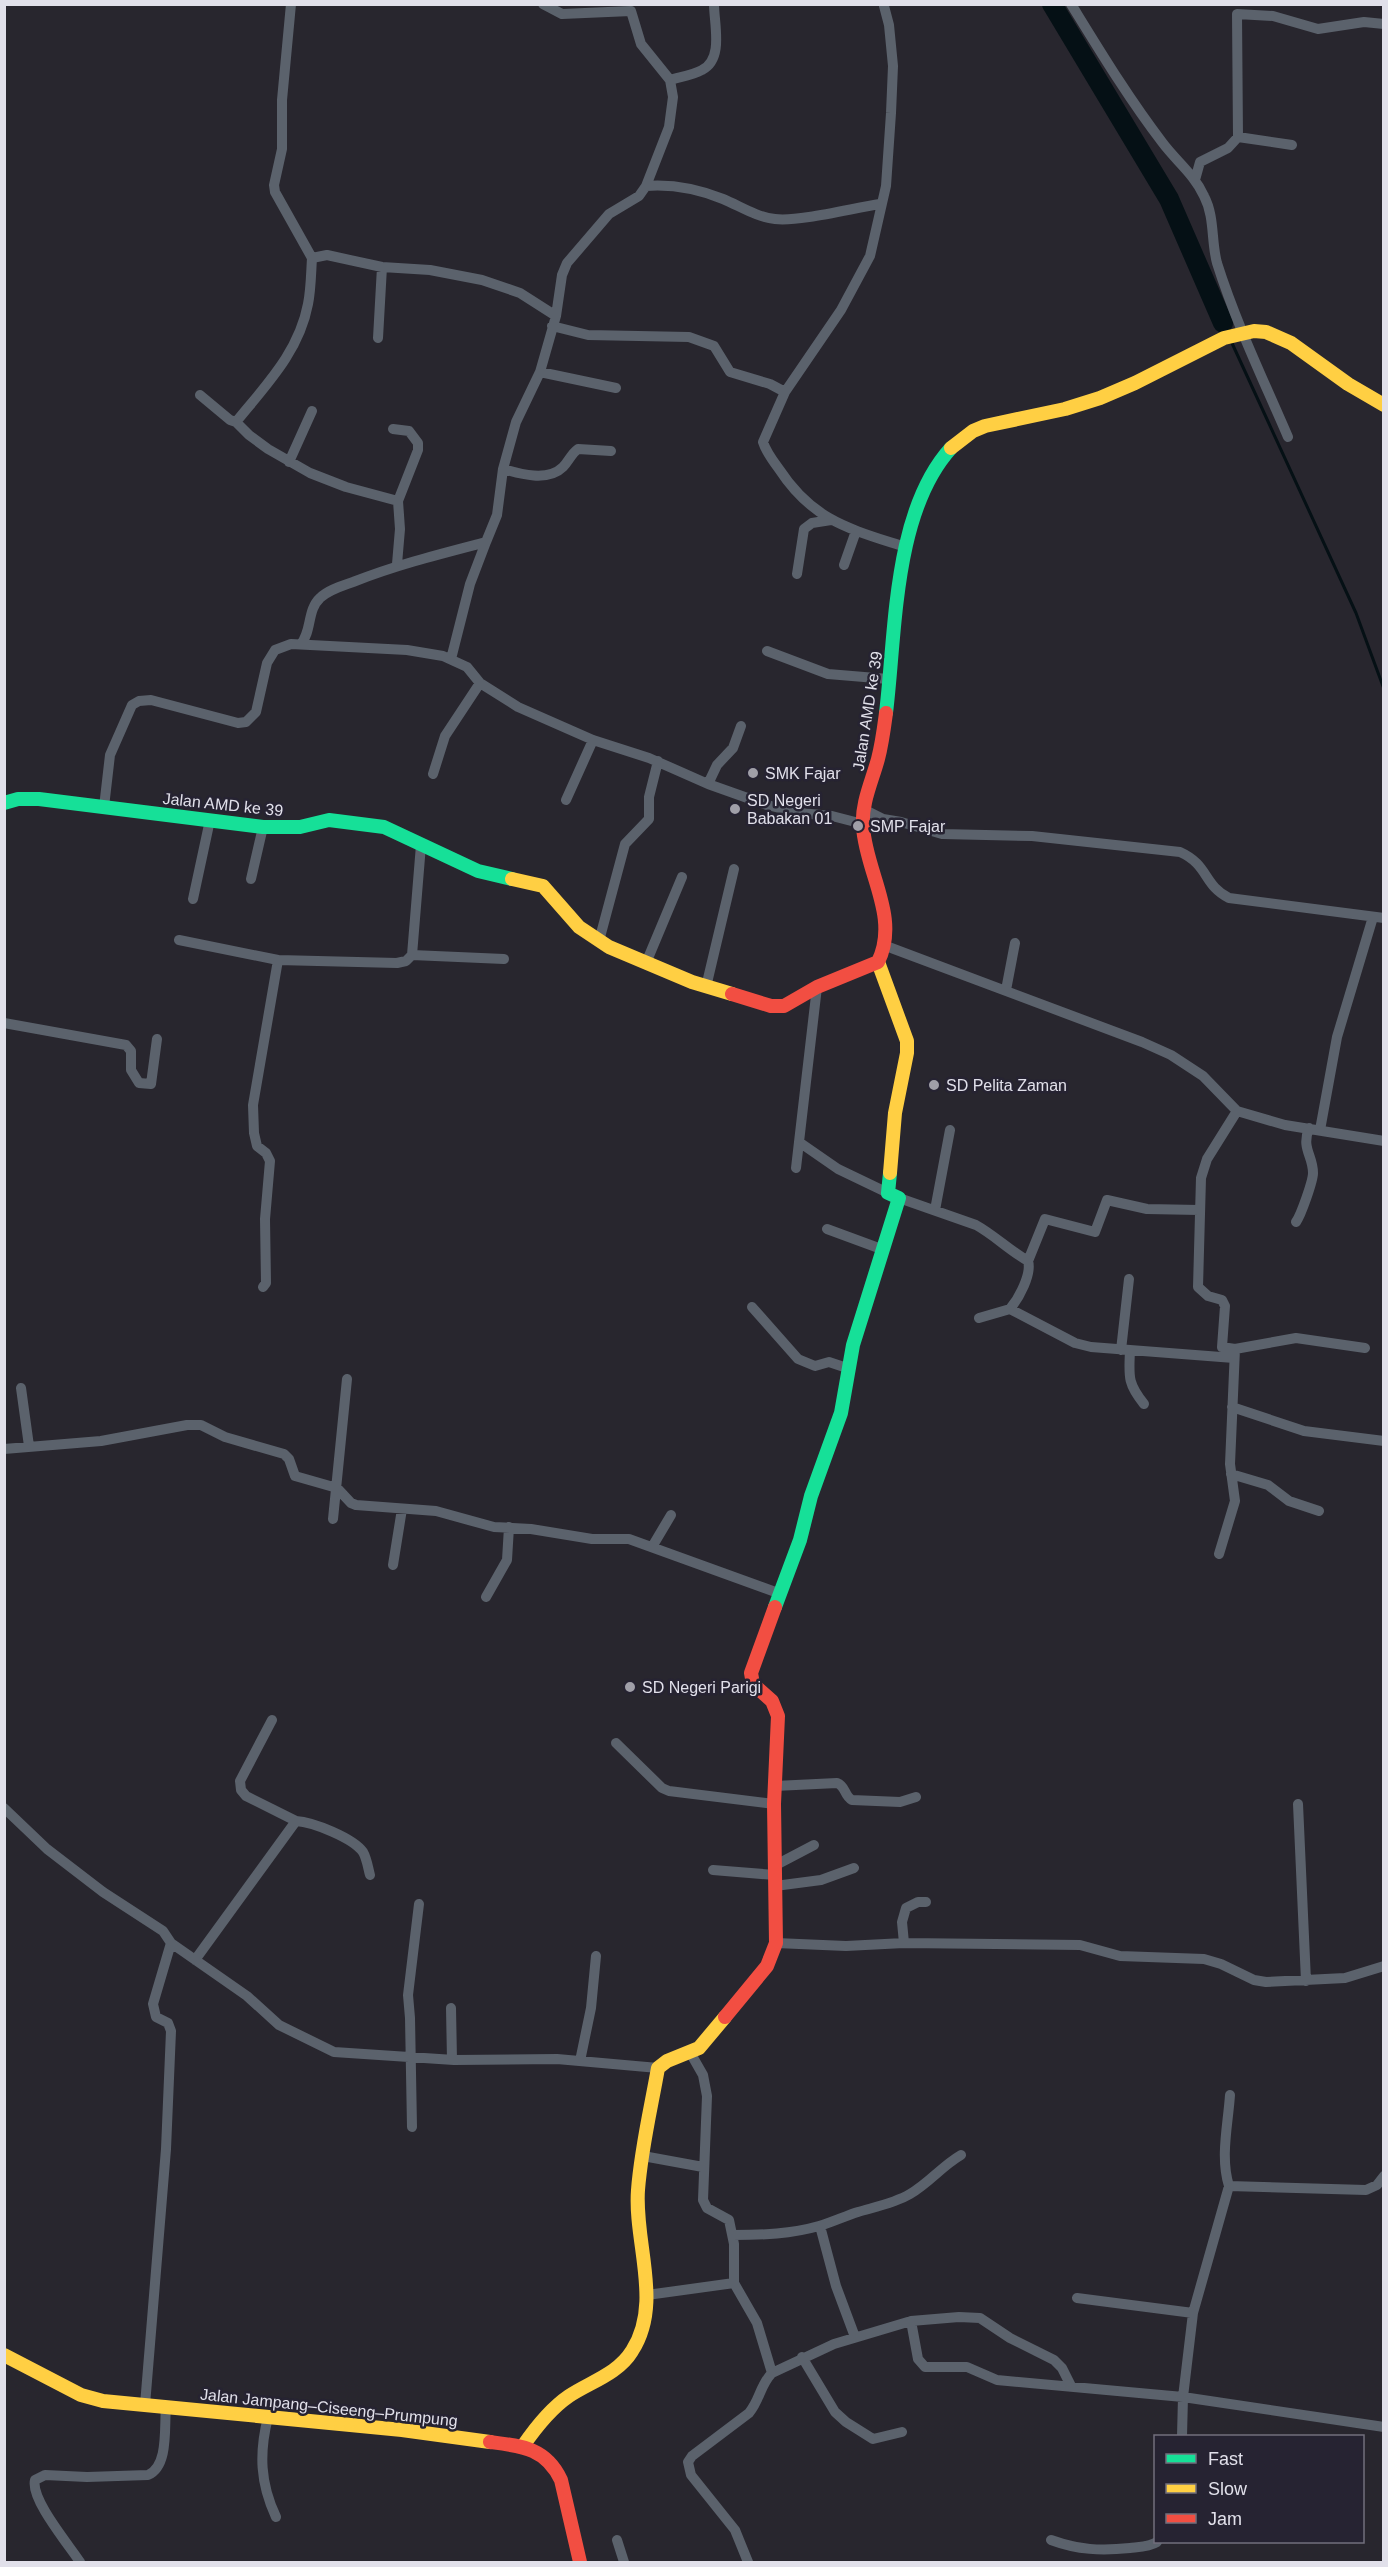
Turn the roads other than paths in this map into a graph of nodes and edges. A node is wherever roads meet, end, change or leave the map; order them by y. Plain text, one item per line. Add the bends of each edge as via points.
1 (291, 4) edge
2 (543, 4) edge
3 (714, 4) edge
4 (1071, 4) edge
5 (884, 6) edge
6 (622, 7) edge
7 (1237, 9) edge
8 (1383, 24) edge
9 (670, 80) junction
10 (1238, 137) junction
11 (1292, 145) dead end
12 (1195, 180) junction
13 (646, 186) junction
14 (880, 204) junction
15 (312, 258) junction
16 (382, 267) junction
17 (554, 321) junction
18 (1242, 332) junction
19 (378, 338) dead end
20 (540, 372) junction
21 (615, 388) dead end
22 (785, 392) junction
23 (200, 395) dead end
24 (1383, 405) edge
25 (312, 411) dead end
26 (236, 422) junction
27 (393, 429) dead end
28 (1288, 437) dead end
29 (611, 451) dead end
30 (289, 462) junction
31 (503, 469) junction
32 (398, 501) junction
33 (831, 520) junction
34 (856, 531) junction
35 (486, 542) junction
36 (905, 547) junction
37 (397, 564) junction
38 (844, 565) dead end
39 (796, 574) dead end
40 (301, 644) junction
41 (767, 651) dead end
42 (451, 659) junction
43 (888, 679) junction
44 (480, 683) junction
45 (741, 726) dead end
46 (593, 740) junction
47 (658, 761) junction
48 (433, 774) dead end
49 (708, 784) junction
50 (566, 800) dead end
51 (4, 803) edge
52 (104, 807) junction
53 (864, 817) junction
54 (210, 820) junction
55 (263, 827) junction
56 (421, 844) junction
57 (734, 869) dead end
58 (682, 877) dead end
59 (250, 879) dead end
60 (193, 899) dead end
61 (1378, 918) edge
62 (179, 940) dead end
63 (599, 941) junction
64 (1015, 943) dead end
65 (886, 946) junction
66 (412, 956) junction
67 (504, 959) dead end
68 (278, 960) junction
69 (878, 962) junction
70 (646, 963) junction
71 (706, 987) junction
72 (817, 987) junction
73 (1006, 990) junction
74 (4, 1023) edge
75 (157, 1039) dead end
76 (1237, 1111) junction
77 (1314, 1129) junction
78 (950, 1130) dead end
79 (1383, 1141) edge
80 (799, 1142) junction
81 (795, 1168) dead end
82 (894, 1196) junction
83 (935, 1210) junction
84 (1199, 1210) junction
85 (1296, 1222) dead end
86 (827, 1228) dead end
87 (884, 1250) junction
88 (1028, 1261) junction
89 (1129, 1280) dead end
90 (262, 1287) dead end
91 (752, 1307) dead end
92 (1011, 1309) junction
93 (979, 1318) dead end
94 (1365, 1348) dead end
95 (1126, 1350) junction
96 (1234, 1354) junction
97 (850, 1369) junction
98 (347, 1379) dead end
99 (21, 1388) dead end
100 (1144, 1404) dead end
101 (1232, 1407) junction
102 (1383, 1441) edge
103 (29, 1446) junction
104 (4, 1449) edge
105 (1231, 1473) junction
106 (337, 1488) junction
107 (402, 1509) junction
108 (1319, 1511) dead end
109 (671, 1515) dead end
110 (333, 1519) dead end
111 (509, 1527) junction
112 (652, 1547) junction
113 (1219, 1554) dead end
114 (393, 1565) dead end
115 (781, 1594) junction
116 (486, 1597) dead end
117 (272, 1720) dead end
118 (616, 1743) dead end
119 (775, 1786) junction
120 (916, 1797) dead end
121 (774, 1804) junction
122 (1298, 1804) dead end
123 (4, 1808) edge
124 (296, 1821) junction
125 (814, 1845) dead end
126 (854, 1868) dead end
127 (712, 1870) dead end
128 (370, 1875) dead end
129 (775, 1875) junction
130 (926, 1902) dead end
131 (419, 1904) dead end
132 (171, 1942) junction
133 (776, 1943) junction
134 (904, 1943) junction
135 (596, 1956) dead end
136 (195, 1960) junction
137 (1383, 1966) edge
138 (1306, 1981) junction
139 (451, 2008) dead end
140 (691, 2054) junction
141 (409, 2058) junction
142 (452, 2060) junction
143 (580, 2061) junction
144 (658, 2067) junction
145 (1230, 2095) dead end
146 (412, 2127) dead end
147 (961, 2155) dead end
148 (643, 2156) junction
149 (703, 2167) junction
150 (1383, 2176) edge
151 (1229, 2187) junction
152 (820, 2226) junction
153 (733, 2235) junction
154 (734, 2283) junction
155 (647, 2295) junction
156 (1077, 2298) dead end
157 (1193, 2313) junction
158 (911, 2321) junction
159 (855, 2337) junction
160 (4, 2355) edge
161 (802, 2357) junction
162 (772, 2373) junction
163 (1071, 2386) junction
164 (1183, 2397) junction
165 (145, 2405) junction
166 (166, 2407) junction
167 (268, 2417) junction
168 (1383, 2427) edge
169 (902, 2432) dead end
170 (1182, 2435) edge
171 (523, 2446) junction
172 (276, 2517) dead end
173 (617, 2540) dead end
174 (1051, 2540) dead end
175 (1154, 2542) edge
176 (1096, 2550) junction
177 (80, 2562) edge
178 (580, 2562) edge
179 (624, 2562) edge
180 (748, 2562) edge
181 (1093, 2562) edge

1 - 15 street via 282,100 282,150 274,185
2 - 6 street via 562,14
3 - 9 street via 716,36 710,64
4 - 12 street via 1162,144
5 - 14 street via 893,66 886,186
6 - 9 street via 631,11 641,44
7 - 8 street via 1318,29 1364,22
7 - 10 street
9 - 13 street via 673,97 669,127
10 - 11 street
10 - 12 street via 1228,148 1200,162
12 - 18 street via 1209,206 1215,255
13 - 14 street via 693,190 776,219
13 - 17 street via 639,196 609,214 567,263
14 - 22 street via 870,256 841,310
15 - 16 street via 327,255
15 - 26 street via 308,304 298,336 284,364
16 - 17 street via 430,270 482,280 520,293
16 - 19 street
17 - 20 street
17 - 22 street via 588,335 689,337 708,342 730,372
18 - 24 street, Jalan AMD ke 39 via 1255,330 1284,339
18 - 28 street
18 - 36 street, Jalan AMD ke 39 via 1121,390 1049,413 988,424 961,439 946,452 922,493
20 - 21 street
20 - 31 street via 516,422
22 - 33 street via 764,436 765,447 805,503
23 - 26 street
25 - 30 street
26 - 30 street
27 - 32 street via 410,431 418,443
29 - 31 street via 578,449 561,469 538,475
30 - 32 street via 326,480
31 - 35 street via 497,515
32 - 37 street
33 - 34 street
33 - 39 street via 812,523 804,529
34 - 36 street
34 - 38 street
35 - 37 street
35 - 42 street via 470,584
36 - 43 street, Jalan AMD ke 39
37 - 40 street via 319,598
40 - 42 street via 407,650
40 - 52 street via 282,646 270,656 256,712 246,722 152,700 132,705 110,755
41 - 43 street via 828,674
42 - 44 street via 467,667
43 - 53 street, Jalan AMD ke 39 via 881,747
44 - 46 street via 518,707
44 - 48 street via 445,736
45 - 49 street via 733,748 717,765
46 - 47 street
46 - 50 street
47 - 49 street
47 - 63 street via 649,819 625,844
49 - 53 street via 800,813
51 - 52 street, Jalan AMD ke 39 via 30,798
52 - 54 street, Jalan AMD ke 39
53 - 61 street via 942,834 1032,836 1180,852 1195,859 1219,893 1229,898
53 - 65 street, Jalan AMD ke 39 via 866,848 888,928
54 - 55 street, Jalan AMD ke 39
54 - 60 street
55 - 56 street, Jalan AMD ke 39 via 300,828 342,820 384,827
55 - 59 street
56 - 63 street, Jalan AMD ke 39 via 478,871 543,886 579,927
56 - 66 street
57 - 71 street
58 - 70 street
61 - 77 street via 1337,1037
62 - 68 street
63 - 70 street, Jalan AMD ke 39
64 - 73 street
65 - 69 street, Jalan AMD ke 39
65 - 73 street
66 - 67 street
66 - 68 street via 397,963
68 - 90 street via 252,1105 257,1146 270,1161 266,1283
69 - 72 street, Jalan AMD ke 39
69 - 82 street via 907,1041 895,1113
70 - 71 street, Jalan AMD ke 39
71 - 72 street, Jalan AMD ke 39 via 778,1007
72 - 80 street
73 - 76 street via 1171,1055 1203,1076
74 - 75 street via 126,1045 139,1083 151,1084
76 - 77 street
76 - 84 street via 1207,1159
77 - 79 street
77 - 85 street via 1305,1138 1313,1180
78 - 83 street
80 - 81 street
80 - 82 street via 838,1170
82 - 83 street
82 - 87 street
83 - 88 street via 986,1230 1008,1250
84 - 88 street via 1147,1209 1107,1200 1095,1232 1045,1219
84 - 96 street via 1198,1287 1208,1296 1222,1300 1222,1347
86 - 87 street
87 - 97 street via 853,1345
88 - 92 street via 1026,1276
89 - 95 street
91 - 97 street via 798,1359 815,1366 829,1362
92 - 93 street
92 - 95 street via 1075,1343
94 - 96 street via 1296,1338
95 - 96 street
95 - 100 street via 1131,1386
96 - 101 street
97 - 115 street via 841,1413
98 - 106 street
99 - 103 street
101 - 102 street via 1304,1431
101 - 105 street
103 - 104 street
103 - 106 street via 101,1441 201,1425 225,1437 284,1454 295,1476
105 - 108 street via 1268,1485 1289,1502
105 - 113 street via 1234,1511
106 - 107 street via 356,1505
106 - 110 street
107 - 111 street via 443,1512 478,1524
107 - 114 street
109 - 112 street
111 - 112 street via 592,1539 623,1538
111 - 116 street via 507,1560
112 - 115 street
115 - 119 street via 751,1673 753,1683 772,1701 778,1716
117 - 124 street via 240,1781 241,1790
118 - 121 street via 669,1791
119 - 120 street via 837,1783 852,1800 900,1803
119 - 121 street
121 - 129 street
122 - 138 street
123 - 132 street via 47,1849 163,1932
124 - 128 street via 329,1830 362,1850
124 - 136 street
125 - 129 street
126 - 129 street via 821,1880
127 - 129 street
129 - 133 street
130 - 134 street via 906,1908 902,1922
131 - 141 street via 408,1995
132 - 136 street
132 - 165 street via 153,2004 156,2017 168,2023 171,2031 166,2149
133 - 134 street
133 - 140 street via 767,1966
134 - 138 street via 1080,1945 1120,1956 1204,1959 1254,1980
135 - 143 street
136 - 141 street via 247,1996 279,2025 324,2049
137 - 138 street via 1345,1978
139 - 142 street
140 - 144 street
140 - 149 street via 706,2089
141 - 142 street
141 - 146 street
142 - 143 street
143 - 144 street
144 - 148 street
145 - 151 street via 1224,2157
147 - 152 street via 908,2196
148 - 149 street
148 - 155 street via 637,2209
149 - 153 street via 704,2205 729,2220
150 - 151 street via 1377,2185 1366,2190
151 - 157 street
152 - 153 street via 769,2235
152 - 159 street
153 - 154 street
154 - 155 street
154 - 162 street via 757,2323
155 - 171 street via 643,2333 630,2356 567,2397
156 - 157 street
157 - 164 street
158 - 159 street
158 - 163 street via 980,2318 1054,2360
158 - 163 street via 918,2359 925,2367 967,2367 993,2379
159 - 161 street
160 - 165 street, Jalan Jampang–Ciseeng–Prumpung via 81,2395
161 - 162 street
161 - 169 street via 835,2412 846,2422 873,2439
162 - 180 street via 749,2413 692,2456 688,2465 735,2530
163 - 164 street
164 - 168 street
164 - 170 street
165 - 166 street, Jalan Jampang–Ciseeng–Prumpung
166 - 167 street, Jalan Jampang–Ciseeng–Prumpung
166 - 177 street via 162,2459 155,2472 87,2477 45,2475 35,2481 40,2504
167 - 171 street, Jalan Jampang–Ciseeng–Prumpung
167 - 172 street via 262,2442 262,2471
171 - 178 street, Jalan Jampang–Ciseeng–Prumpung via 555,2468 561,2480
173 - 179 street
174 - 176 street
175 - 176 street
176 - 181 street

